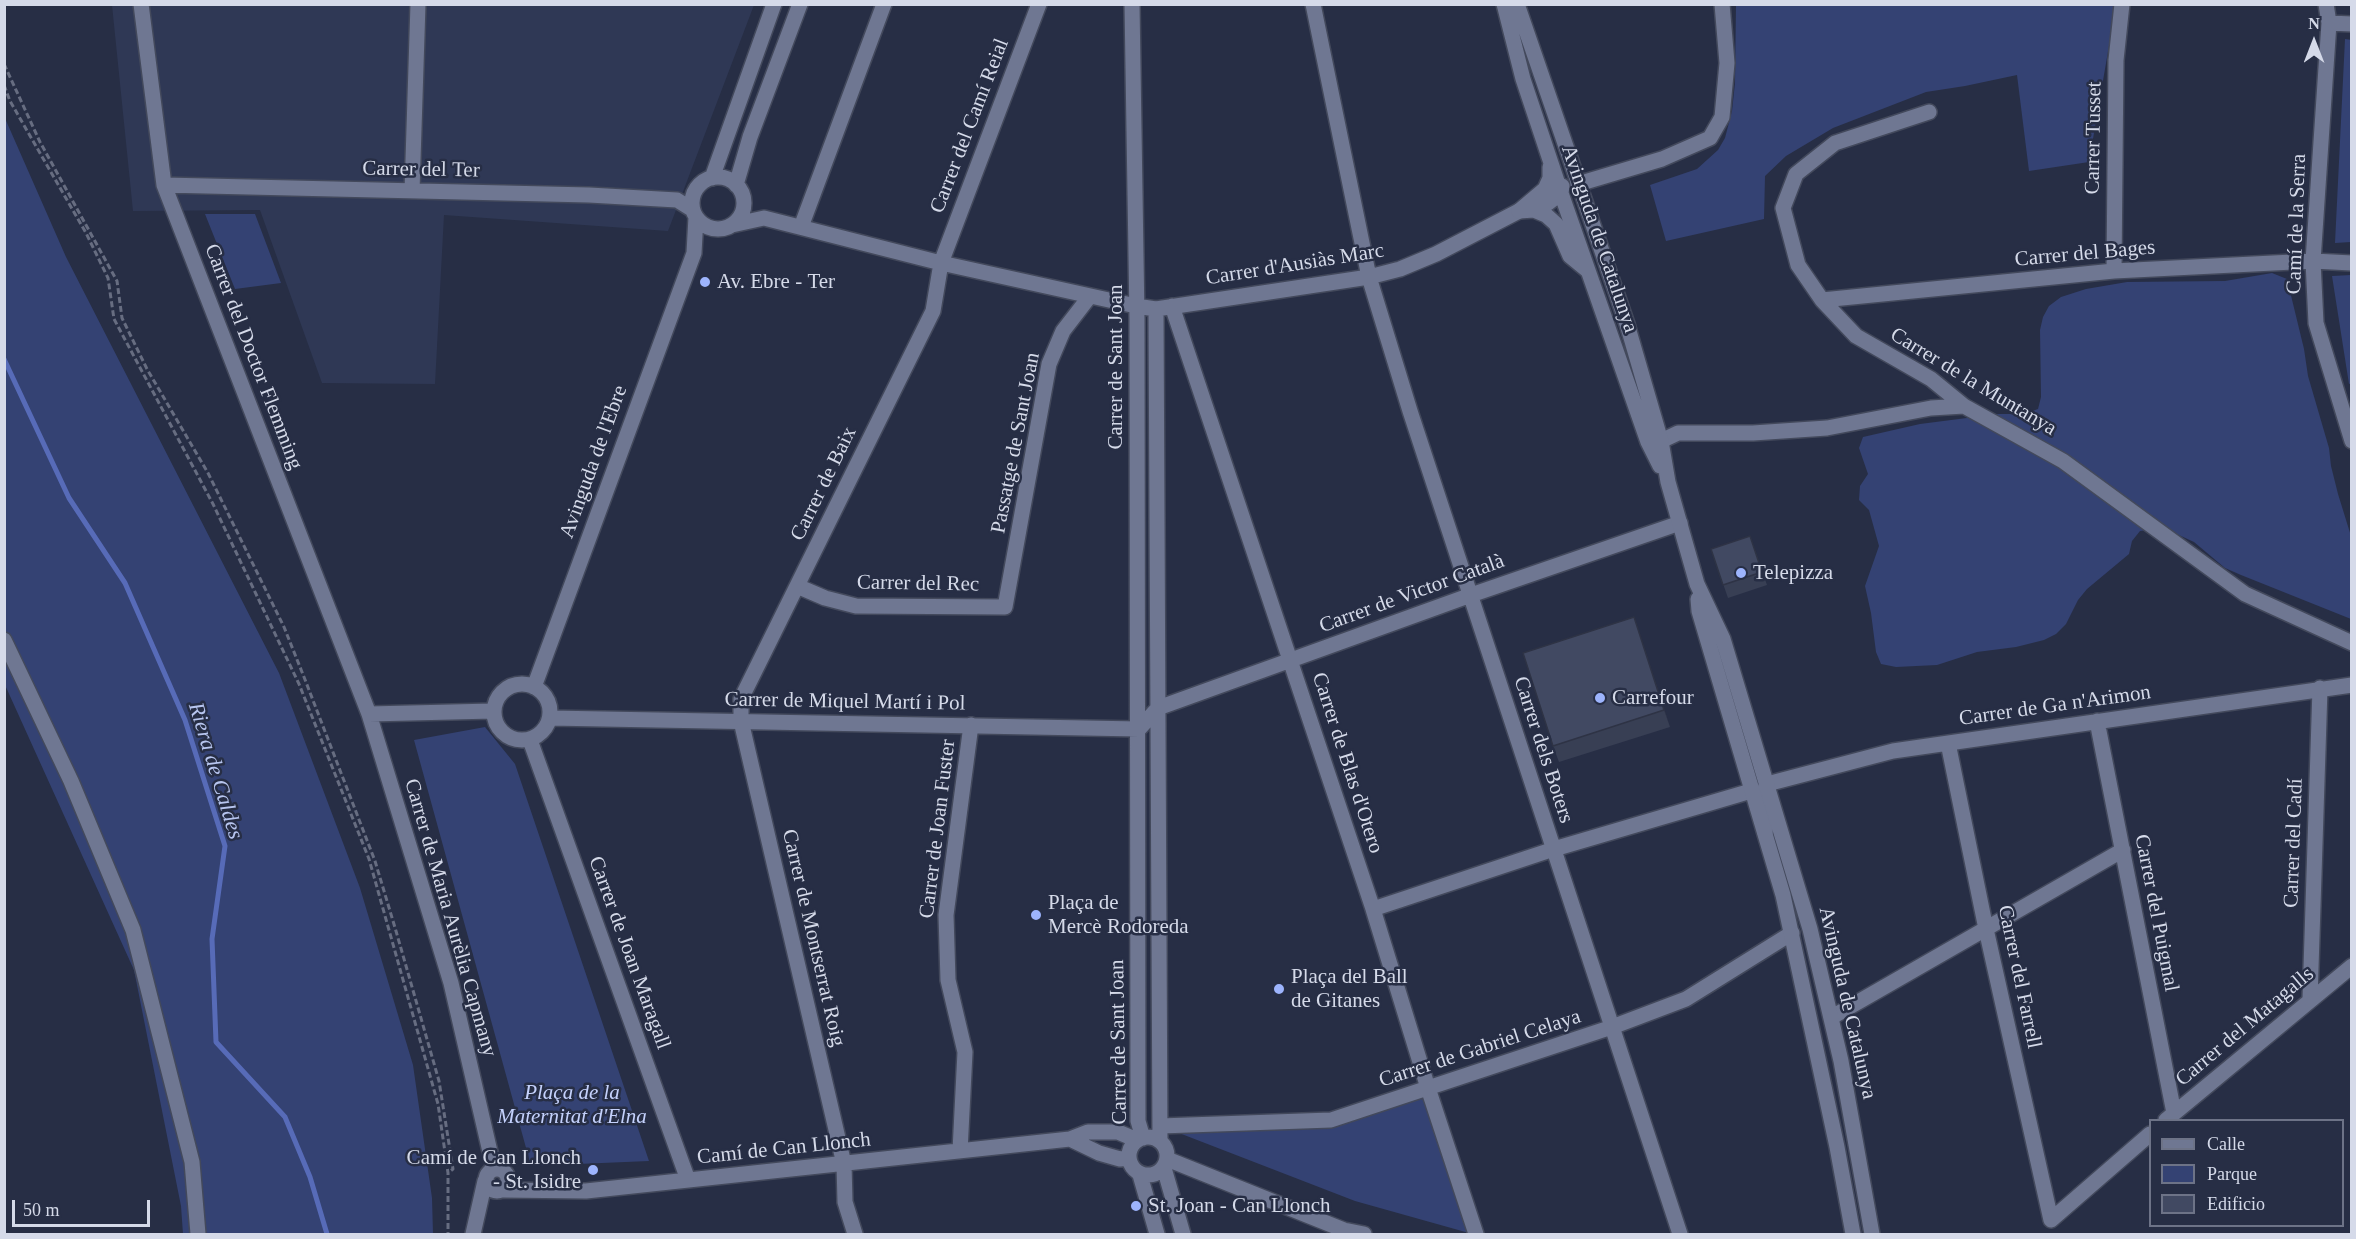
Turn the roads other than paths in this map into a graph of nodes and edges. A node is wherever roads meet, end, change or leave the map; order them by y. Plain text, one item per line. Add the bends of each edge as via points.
1 (141, 4) edge
2 (418, 4) edge
3 (774, 4) edge
4 (800, 4) edge
5 (884, 4) edge
6 (1039, 4) edge
7 (1132, 4) edge
8 (1312, 4) edge
9 (1503, 4) edge
10 (1517, 4) edge
11 (1722, 4) edge
12 (2122, 4) edge
13 (2326, 4) edge
14 (2329, 23) junction
15 (2352, 24) edge
16 (1534, 53) junction
17 (1929, 112) dead end
18 (1549, 159) junction
19 (712, 178) junction
20 (1578, 184) junction
21 (164, 185) junction
22 (412, 191) junction
23 (740, 191) junction
24 (694, 193) junction
25 (1561, 193) junction
26 (677, 200) junction
27 (1526, 210) junction
28 (695, 213) junction
29 (764, 218) junction
30 (724, 227) junction
31 (801, 227) junction
32 (694, 253) junction
33 (2313, 261) junction
34 (940, 263) junction
35 (2352, 263) edge
36 (1588, 270) junction
37 (2114, 271) junction
38 (1369, 277) junction
39 (1090, 296) junction
40 (1822, 300) junction
41 (1136, 306) junction
42 (1172, 306) junction
43 (1156, 309) junction
44 (1612, 340) junction
45 (1965, 406) junction
46 (1661, 441) junction
47 (2352, 441) edge
48 (1668, 482) junction
49 (1680, 523) junction
50 (1697, 584) junction
51 (797, 586) junction
52 (1471, 595) junction
53 (1005, 607) joint
54 (4, 640) edge
55 (2352, 643) edge
56 (1291, 660) junction
57 (1717, 673) junction
58 (2352, 685) edge
59 (534, 687) junction
60 (2320, 688) junction
61 (1158, 708) junction
62 (493, 711) junction
63 (369, 714) junction
64 (550, 718) junction
65 (2097, 721) junction
66 (741, 722) junction
67 (971, 725) junction
68 (1139, 729) junction
69 (530, 740) junction
70 (1948, 743) junction
71 (1767, 784) junction
72 (1751, 791) junction
73 (1764, 836) junction
74 (1554, 849) junction
75 (2122, 850) junction
76 (1373, 909) junction
77 (1986, 929) junction
78 (1792, 933) junction
79 (2352, 966) edge
80 (2310, 999) junction
81 (1832, 1017) junction
82 (1612, 1027) junction
83 (1841, 1061) junction
84 (1428, 1088) junction
85 (2170, 1117) edge
86 (1160, 1134) junction
87 (2149, 1136) edge
88 (1070, 1139) junction
89 (1140, 1139) junction
90 (960, 1151) junction
91 (1128, 1158) junction
92 (1166, 1163) junction
93 (844, 1164) junction
94 (490, 1175) junction
95 (1140, 1175) junction
96 (688, 1180) junction
97 (198, 1234) edge
98 (473, 1234) edge
99 (855, 1234) edge
100 (1157, 1234) edge
101 (1184, 1234) edge
102 (1364, 1234) edge
103 (1476, 1234) edge
104 (1680, 1234) edge
105 (1853, 1234) edge
106 (1863, 1234) edge
107 (1872, 1234) edge

1 - 21 street, Carrer del Doctor Flemming
2 - 22 street
3 - 19 street
4 - 23 street, Avinguda de l'Ebre via 750,137
5 - 31 street
6 - 34 street, Carrer del Camí Reial
7 - 41 street, Carrer de Sant Joan
8 - 38 street, Carrer dels Boters
9 - 18 street, Avinguda de Catalunya
10 - 16 street, Avinguda de Catalunya
11 - 20 street via 1727,63 1722,117 1710,138 1662,159
12 - 37 street, Carrer Tusset via 2116,60
13 - 14 street, Camí de la Serra
14 - 15 street
14 - 33 street, Camí de la Serra
16 - 20 street, Avinguda de Catalunya
16 - 25 street via 1537,91 1564,174
17 - 40 street, Carrer de la Muntanya via 1835,143 1796,174 1783,208 1798,265
18 - 25 street, Avinguda de Catalunya
18 - 27 street via 1550,178
19 - 23 street via 721,177
19 - 24 street
20 - 44 street via 1574,202 1608,296
20 - 46 street, Avinguda de Catalunya via 1627,324
21 - 22 street, Carrer del Ter
21 - 63 street, Carrer del Doctor Flemming
22 - 26 street, Carrer del Ter
23 - 29 street
23 - 30 street, Avinguda de l'Ebre via 742,213
24 - 26 street, Carrer del Ter
24 - 28 street, Avinguda de l'Ebre
25 - 27 street via 1548,203
25 - 36 street, Avinguda de Catalunya
26 - 28 street, Carrer del Ter
27 - 36 street via 1546,214 1556,224 1570,255
27 - 38 street, Carrer d'Ausiàs Marc via 1427,258
28 - 30 street via 702,223
28 - 32 street, Avinguda de l'Ebre
29 - 30 street
29 - 31 street
30 - 32 street, Avinguda de l'Ebre
31 - 34 street
32 - 59 street, Avinguda de l'Ebre
33 - 35 street, Carrer del Bages
33 - 37 street, Carrer del Bages
33 - 47 street, Camí de la Serra via 2316,323
34 - 39 street, Carrer d'Ausiàs Marc
34 - 51 street, Carrer de Baix via 933,311
36 - 44 street, Avinguda de Catalunya
37 - 40 street, Carrer del Bages
38 - 42 street, Carrer d'Ausiàs Marc
38 - 52 street, Carrer dels Boters
39 - 41 street, Carrer d'Ausiàs Marc
39 - 53 street, Passatge de Sant Joan via 1064,331 1049,364
40 - 45 street, Carrer de la Muntanya via 1856,336 1931,378
41 - 43 street, Carrer d'Ausiàs Marc
41 - 68 street, Carrer de Sant Joan
42 - 43 street, Carrer d'Ausiàs Marc
42 - 56 street, Carrer de Blas d'Otero
43 - 61 street, Carrer de Sant Joan
44 - 48 street, Avinguda de Catalunya via 1648,442
45 - 46 street via 1931,408 1827,428 1678,433
45 - 55 street, Carrer de la Muntanya via 2063,460 2245,594
46 - 48 street, Avinguda de Catalunya
48 - 49 street, Avinguda de Catalunya
49 - 50 street, Avinguda de Catalunya
49 - 52 street, Carrer de Victor Català
50 - 57 street, Avinguda de Catalunya via 1699,611
50 - 71 street, Avinguda de Catalunya via 1723,639
51 - 53 street, Carrer del Rec via 856,606
51 - 66 street, Carrer de Baix via 741,699
52 - 56 street, Carrer de Victor Català
52 - 74 street, Carrer dels Boters
54 - 97 street via 71,782 133,930 192,1162
56 - 61 street, Carrer de Victor Català
56 - 76 street, Carrer de Blas d'Otero
57 - 71 street, Avinguda de Catalunya via 1732,695 1755,774
57 - 72 street, Avinguda de Catalunya
58 - 60 street, Carrer de Ga n'Arimon
59 - 62 street via 522,684 504,690
59 - 64 street via 546,697
60 - 65 street, Carrer de Ga n'Arimon
60 - 80 street, Carrer del Cadí
61 - 68 street
61 - 86 street, Carrer de Sant Joan
62 - 63 street
62 - 69 street via 500,731 517,740
63 - 94 street, Carrer de Maria Aurèlia Capmany via 451,983
64 - 66 street, Carrer de Miquel Martí i Pol
64 - 69 street via 539,736
65 - 70 street, Carrer de Ga n'Arimon
65 - 75 street, Carrer del Puigmal
66 - 67 street, Carrer de Miquel Martí i Pol
66 - 93 street, Carrer de Montserrat Roig
67 - 68 street, Carrer de Miquel Martí i Pol
67 - 90 street, Carrer de Joan Fuster via 946,915 948,980 965,1052
68 - 89 street, Carrer de Sant Joan
69 - 96 street, Carrer de Joan Maragall
70 - 71 street, Carrer de Ga n'Arimon via 1893,751
70 - 77 street, Carrer del Farrell
71 - 73 street, Avinguda de Catalunya via 1762,796 1767,814
71 - 81 street, Avinguda de Catalunya
72 - 73 street, Avinguda de Catalunya
72 - 74 street
73 - 78 street, Avinguda de Catalunya
74 - 76 street
74 - 82 street, Carrer dels Boters
75 - 77 street
75 - 85 street, Carrer del Puigmal
76 - 84 street, Carrer de Blas d'Otero
77 - 81 street
77 - 87 street, Carrer del Farrell via 2051,1220
78 - 82 street, Carrer de Gabriel Celaya via 1686,999
78 - 105 street, Avinguda de Catalunya
79 - 80 street, Carrer del Matagalls
80 - 85 street, Carrer del Matagalls
81 - 83 street, Avinguda de Catalunya
82 - 84 street, Carrer de Gabriel Celaya
82 - 104 street, Carrer dels Boters
83 - 106 street via 1844,1129
83 - 107 street, Avinguda de Catalunya
84 - 86 street, Carrer de Gabriel Celaya via 1331,1120
84 - 103 street, Carrer de Blas d'Otero
86 - 89 street
86 - 92 street via 1168,1154
88 - 89 street, Camí de Can Llonch via 1088,1132 1118,1132
88 - 90 street, Camí de Can Llonch
88 - 91 street via 1099,1153
89 - 91 street via 1130,1149
90 - 93 street, Camí de Can Llonch
91 - 95 street
92 - 95 street via 1160,1172
92 - 101 street
92 - 102 street
93 - 96 street, Camí de Can Llonch
93 - 99 street, Carrer de Montserrat Roig via 845,1202
94 - 96 street, Camí de Can Llonch via 502,1170 508,1182 503,1190 586,1191
94 - 98 street
95 - 100 street

